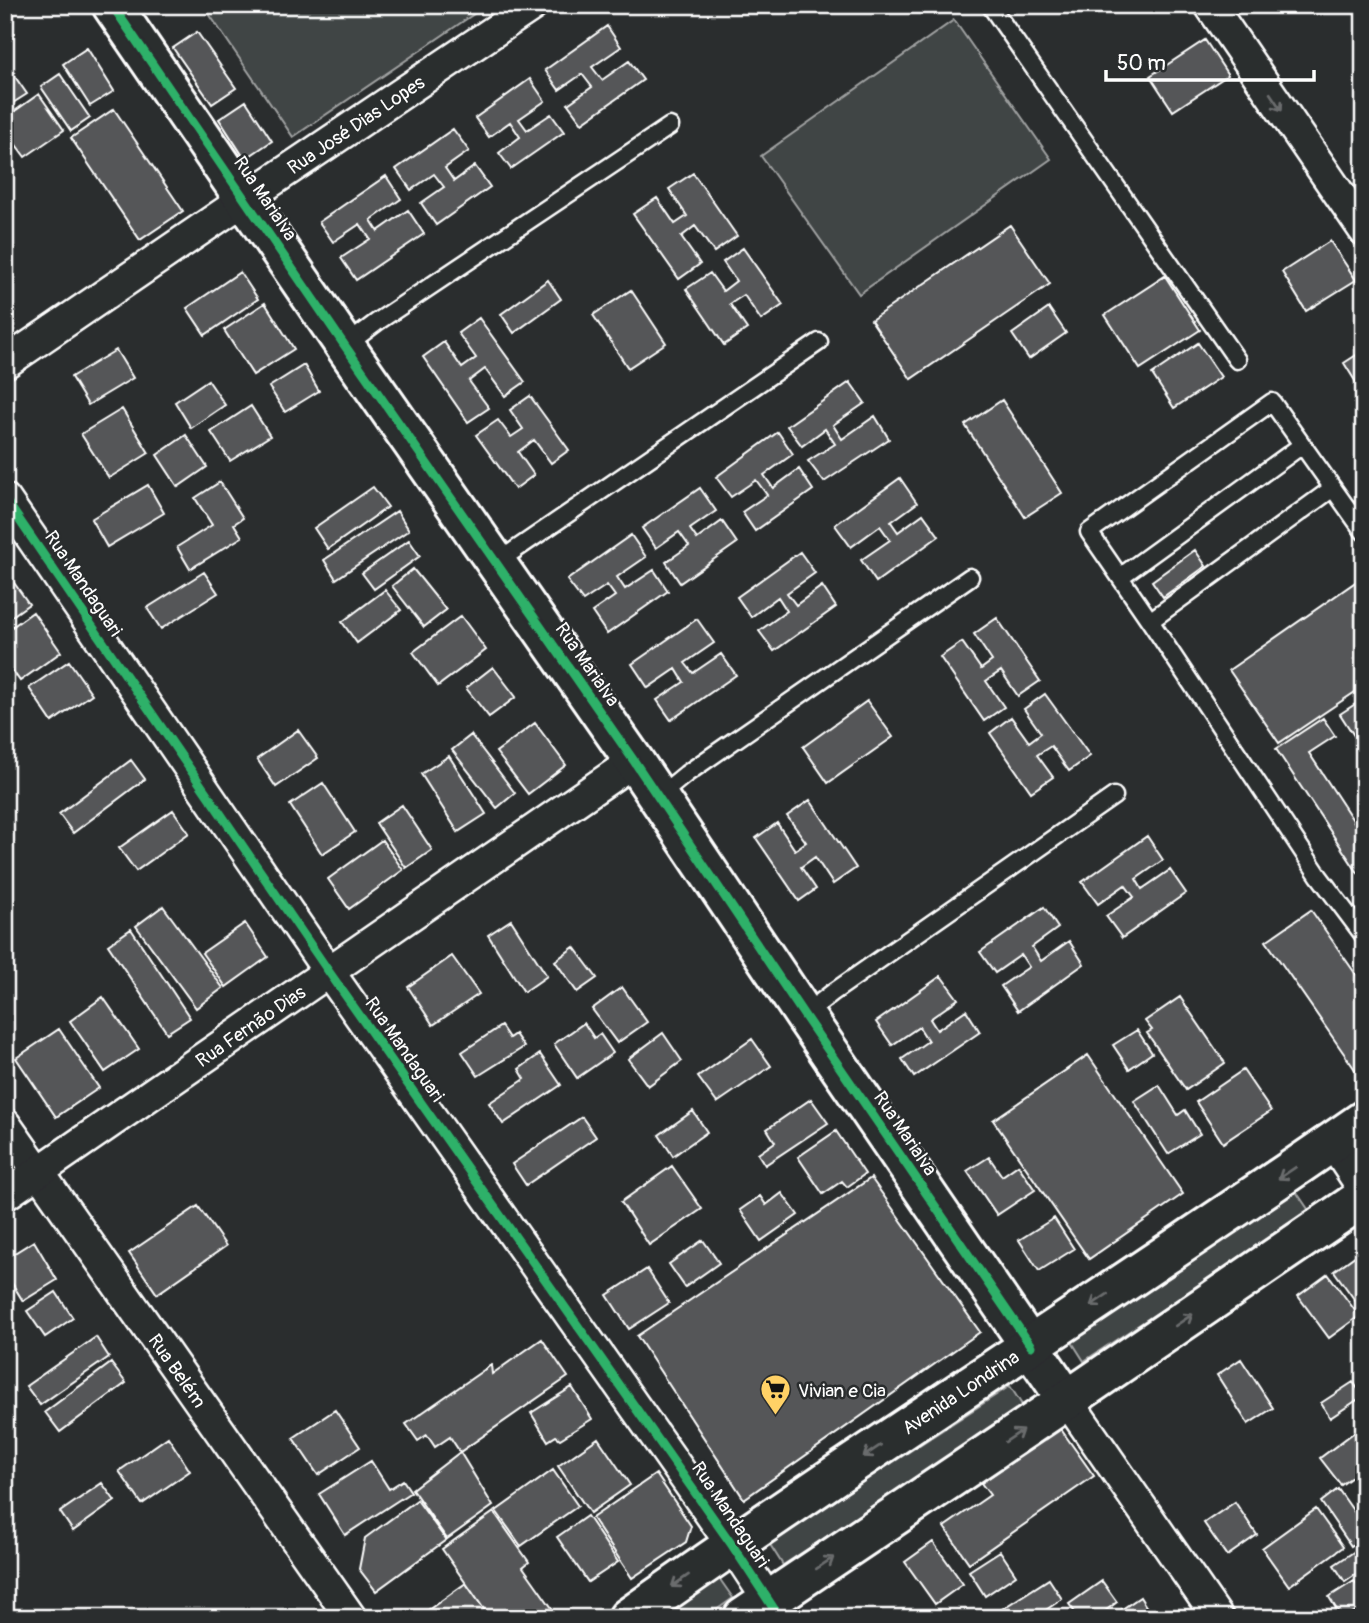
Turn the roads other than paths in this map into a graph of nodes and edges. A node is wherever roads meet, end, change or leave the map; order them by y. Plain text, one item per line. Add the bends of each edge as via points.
1 (111, 5) edge
2 (533, 5) edge
3 (990, 5) edge
4 (1210, 5) edge
5 (670, 126) dead end
6 (245, 198) junction
7 (1364, 230) edge
8 (819, 342) dead end
9 (345, 346) junction
10 (1237, 360) dead end
11 (5, 363) edge
12 (1301, 445) junction
13 (1333, 488) junction
14 (5, 499) edge
15 (1364, 532) edge
16 (496, 563) junction
17 (1119, 576) junction
18 (970, 577) dead end
19 (1150, 621) junction
20 (634, 761) junction
21 (1114, 796) dead end
22 (658, 797) junction
23 (1364, 936) edge
24 (329, 972) junction
25 (803, 1015) junction
26 (1364, 1120) edge
27 (5, 1124) edge
28 (1332, 1142) junction
29 (39, 1172) junction
30 (1364, 1190) edge
31 (5, 1195) edge
32 (1364, 1197) edge
33 (1031, 1346) junction
34 (1067, 1400) junction
35 (732, 1545) junction
36 (764, 1612) edge
37 (351, 1618) edge
38 (628, 1618) edge
39 (1218, 1618) edge

1 - 6 main road, Rua Marialva
2 - 6 street, Rua José Dias Lopes
3 - 10 lane
4 -> 7 street
5 - 9 lane
6 - 9 main road, Rua Marialva
6 - 11 street, Rua José Dias Lopes
8 - 16 lane
9 - 16 main road, Rua Marialva
12 - 13 lane
12 - 17 lane
12 - 17 lane via 1272,402 1089,532
13 - 15 lane
13 - 19 lane
14 - 24 street, Rua Mandaguari
16 - 20 main road, Rua Marialva
17 - 19 lane
18 - 22 lane
19 - 23 lane via 1319,877
20 - 22 main road, Rua Marialva
20 - 24 street, Rua Fernão Dias
21 - 25 lane
22 - 25 main road, Rua Marialva
24 - 29 street, Rua Fernão Dias
24 - 35 street, Rua Mandaguari
25 - 33 main road, Rua Marialva
26 - 28 main road, Avenida Londrina
27 - 29 street, Rua Belém
28 - 30 street
28 -> 33 main road, Avenida Londrina
29 - 31 street, Rua Fernão Dias
29 - 37 street, Rua Belém
34 -> 32 main road
33 - 34 main road, Rua Marialva
33 -> 35 main road, Avenida Londrina
36 -> 34 main road
34 - 39 street
35 - 36 street, Rua Mandaguari
35 -> 38 main road, Avenida Londrina

